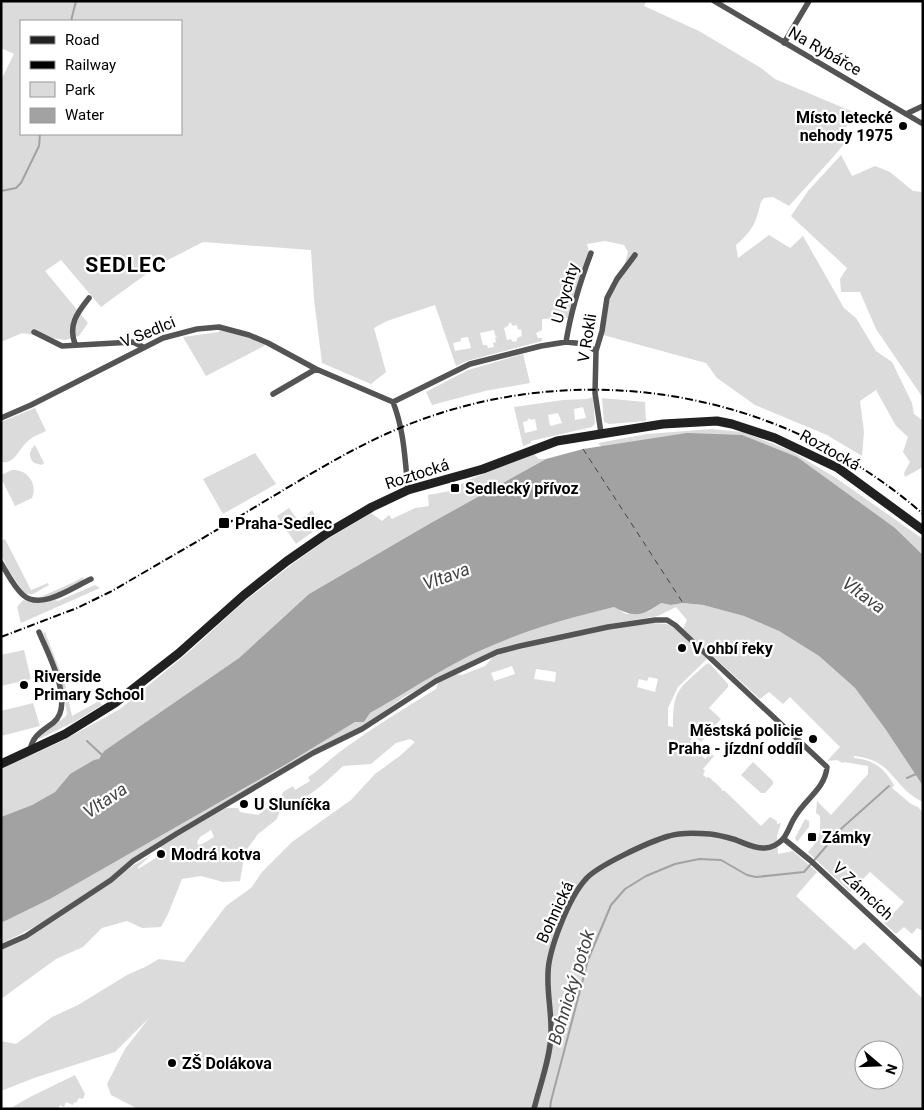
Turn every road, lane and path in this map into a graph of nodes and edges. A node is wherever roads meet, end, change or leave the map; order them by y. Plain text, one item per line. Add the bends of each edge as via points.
1 (714, 1) edge
2 (809, 1) edge
3 (784, 43) junction
4 (923, 106) edge
5 (906, 114) junction
6 (923, 124) edge
7 (591, 253) dead end
8 (635, 254) dead end
9 (89, 298) dead end
10 (34, 332) dead end
11 (566, 342) junction
12 (76, 344) junction
13 (143, 347) junction
14 (596, 351) junction
15 (316, 369) junction
16 (273, 394) dead end
17 (393, 402) junction
18 (1, 418) edge
19 (601, 433) junction
20 (408, 490) junction
21 (923, 530) edge
22 (1, 563) edge
23 (91, 579) dead end
24 (40, 632) dead end
25 (30, 751) junction
26 (1, 764) edge
27 (784, 839) junction
28 (1, 947) edge
29 (923, 965) edge
30 (534, 1109) edge

1 - 3 street, Na Rybářce
2 - 3 street
3 - 5 street, Na Rybářce
4 - 5 street
5 - 6 street, Na Rybářce
7 - 11 street, U Rychty via 570,316
8 - 14 street, V Rokli via 607,298
9 - 12 street via 72,326
10 - 12 street via 62,346
11 - 14 street via 585,344
11 - 17 street via 470,364
12 - 13 street via 132,342
13 - 15 street, V Sedlci via 186,331 219,327 268,343
13 - 18 street, V Sedlci
14 - 19 street, V Rokli via 595,393
15 - 16 street
15 - 17 street, V Sedlci
17 - 20 street via 404,440
19 - 20 main road, Roztocká via 557,441 483,470
19 - 21 main road, Roztocká via 663,424 732,424 775,438 838,468
20 - 25 main road, Roztocká via 372,507 311,544 244,595 179,653 115,703 86,723
22 - 23 street via 22,594 30,600 50,599
24 - 25 street via 63,705 56,721 31,742
25 - 26 main road, Roztocká
27 - 28 street via 796,815 822,784 827,767 675,625 667,620 655,620 497,652 436,681 362,729 176,834 26,936
27 - 29 street, V Zámcích
27 - 30 street, Bohnická via 766,848 709,834 668,836 599,868 586,878 569,906 549,957 551,1035

